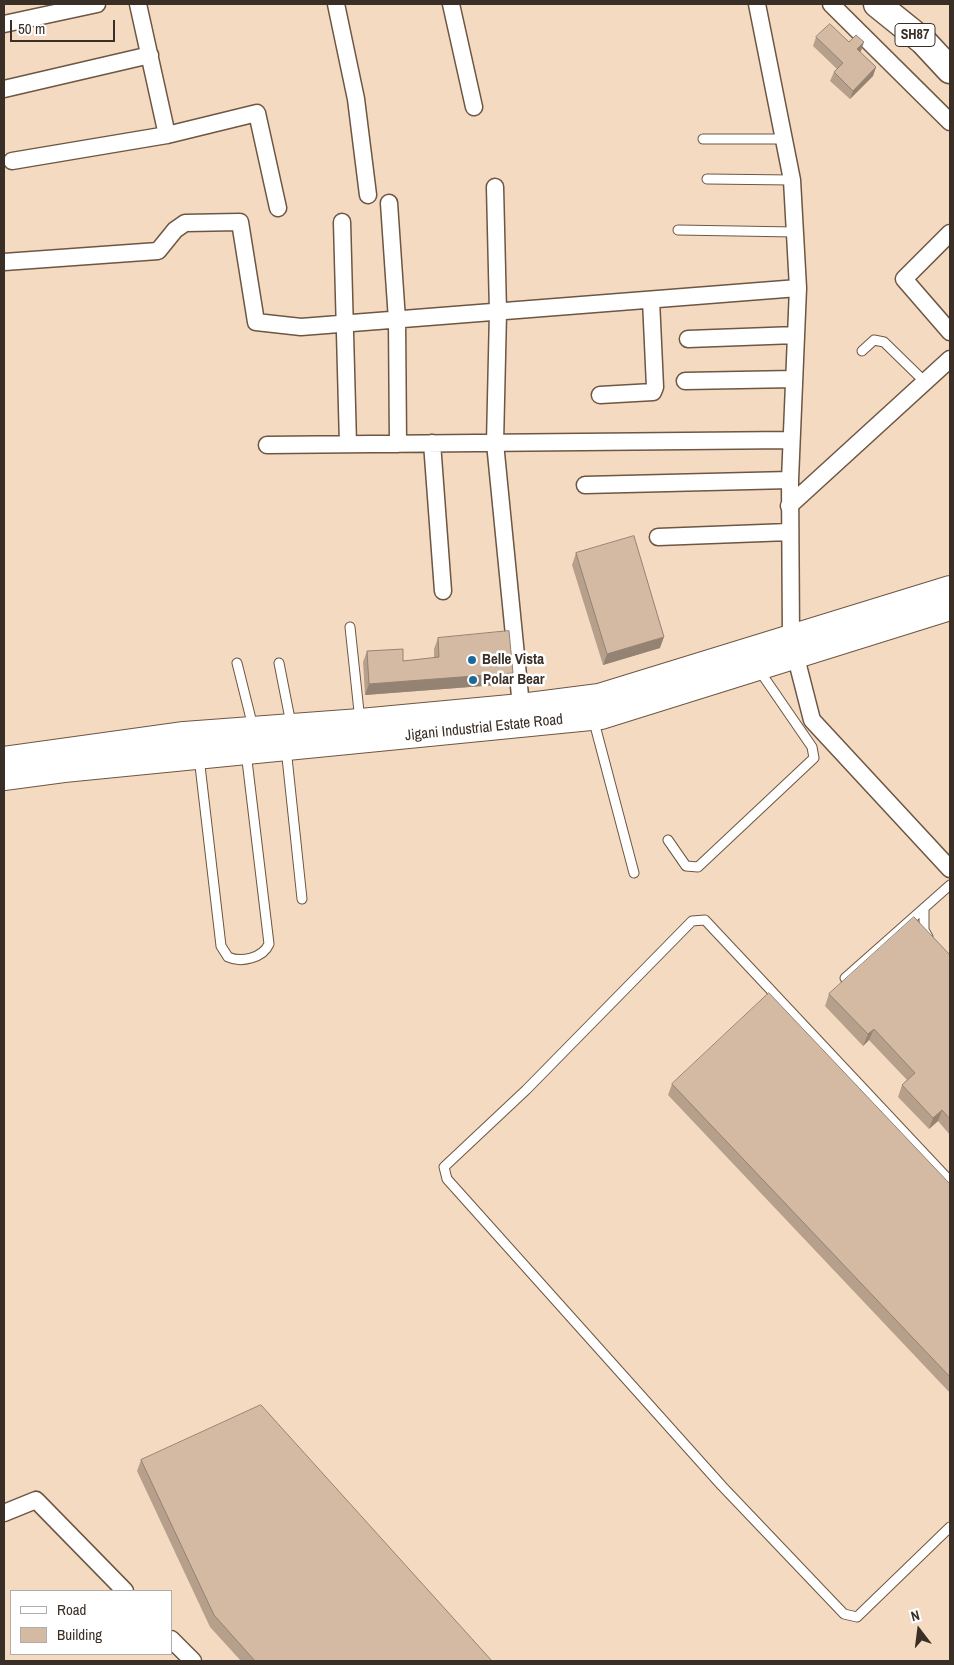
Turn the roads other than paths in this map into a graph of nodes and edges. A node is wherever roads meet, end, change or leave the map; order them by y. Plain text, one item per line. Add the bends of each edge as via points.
1 (97, 4) edge
2 (138, 4) edge
3 (336, 4) edge
4 (451, 4) edge
5 (757, 4) edge
6 (831, 4) edge
7 (876, 4) edge
8 (4, 24) edge
9 (150, 56) junction
10 (950, 70) edge
11 (4, 89) edge
12 (474, 107) dead end
13 (950, 122) edge
14 (167, 135) junction
15 (703, 139) dead end
16 (784, 139) junction
17 (12, 162) dead end
18 (707, 179) dead end
19 (792, 180) junction
20 (495, 187) dead end
21 (368, 195) dead end
22 (389, 203) dead end
23 (278, 208) dead end
24 (342, 222) dead end
25 (678, 230) dead end
26 (795, 232) junction
27 (950, 234) edge
28 (4, 262) edge
29 (798, 288) junction
30 (651, 300) junction
31 (498, 312) junction
32 (397, 320) junction
33 (345, 324) junction
34 (950, 332) edge
35 (796, 335) junction
36 (688, 339) dead end
37 (862, 351) dead end
38 (950, 359) edge
39 (794, 379) junction
40 (685, 381) dead end
41 (925, 382) junction
42 (600, 395) dead end
43 (791, 440) junction
44 (495, 442) junction
45 (432, 443) junction
46 (348, 444) junction
47 (398, 444) junction
48 (267, 445) dead end
49 (790, 480) junction
50 (585, 485) dead end
51 (789, 506) junction
52 (789, 532) junction
53 (658, 537) dead end
54 (950, 588) edge
55 (443, 591) dead end
56 (950, 608) edge
57 (350, 627) dead end
58 (793, 647) junction
59 (237, 663) dead end
60 (279, 663) dead end
61 (757, 668) junction
62 (521, 706) junction
63 (593, 717) junction
64 (360, 721) junction
65 (253, 730) junction
66 (826, 735) junction
67 (289, 737) junction
68 (812, 747) junction
69 (246, 752) junction
70 (199, 756) junction
71 (4, 759) edge
72 (4, 778) edge
73 (668, 840) dead end
74 (950, 869) edge
75 (634, 873) dead end
76 (950, 885) edge
77 (302, 899) dead end
78 (924, 908) junction
79 (932, 944) edge
80 (845, 978) edge
81 (950, 1181) edge
82 (4, 1513) edge
83 (950, 1527) edge
84 (124, 1590) edge
85 (172, 1640) edge
86 (193, 1661) edge

1 - 8 street
2 - 9 street
3 - 21 street via 356,99
4 - 12 street
5 - 16 street
6 - 13 street
7 - 10 main road, SH87 via 923,41
9 - 11 street
9 - 14 street
14 - 17 street
14 - 23 street via 257,113
15 - 16 lane
16 - 19 street
18 - 19 lane
19 - 26 street
20 - 31 street
22 - 32 street
24 - 33 street
25 - 26 lane
26 - 29 street
27 - 34 street via 904,279
28 - 33 street via 158,251 185,223 240,222 256,322 300,328
29 - 30 street
29 - 35 street
30 - 31 street
30 - 42 street via 653,392
31 - 32 street
31 - 44 street
32 - 33 street
32 - 47 street
33 - 46 street
35 - 36 street
35 - 39 street
37 - 41 lane via 874,340 884,342
38 - 41 street
39 - 40 street
39 - 43 street
41 - 51 street
43 - 44 street
43 - 49 street
44 - 45 street
44 - 62 street
45 - 47 street
45 - 55 street
46 - 47 street
46 - 48 street
49 - 50 street
49 - 51 street
51 - 52 street
52 - 53 street
52 - 58 street
54 - 58 main road, Jigani Industrial Estate Road
56 - 58 main road, Jigani Industrial Estate Road
57 - 64 lane
58 - 61 main road, Jigani Industrial Estate Road
58 - 62 main road, Jigani Industrial Estate Road via 599,696
58 - 66 street via 812,720
59 - 65 lane
60 - 67 lane
61 - 63 main road, Jigani Industrial Estate Road
61 - 68 lane
62 - 64 main road, Jigani Industrial Estate Road
63 - 67 main road, Jigani Industrial Estate Road
63 - 75 lane
64 - 67 main road, Jigani Industrial Estate Road
65 - 67 main road, Jigani Industrial Estate Road
65 - 71 main road, Jigani Industrial Estate Road via 184,734
66 - 68 lane
66 - 74 street
67 - 69 main road, Jigani Industrial Estate Road
67 - 77 lane
68 - 73 lane via 814,758 698,868 686,866
69 - 70 main road, Jigani Industrial Estate Road
69 - 70 lane via 269,944 262,953 240,959 228,956 221,946
70 - 72 main road, Jigani Industrial Estate Road
76 - 78 lane
78 - 79 lane via 924,930
78 - 80 lane
81 - 83 lane via 705,920 692,921 526,1090 444,1167 447,1180 722,1486 844,1614 857,1617
82 - 84 street via 36,1500
85 - 86 street

